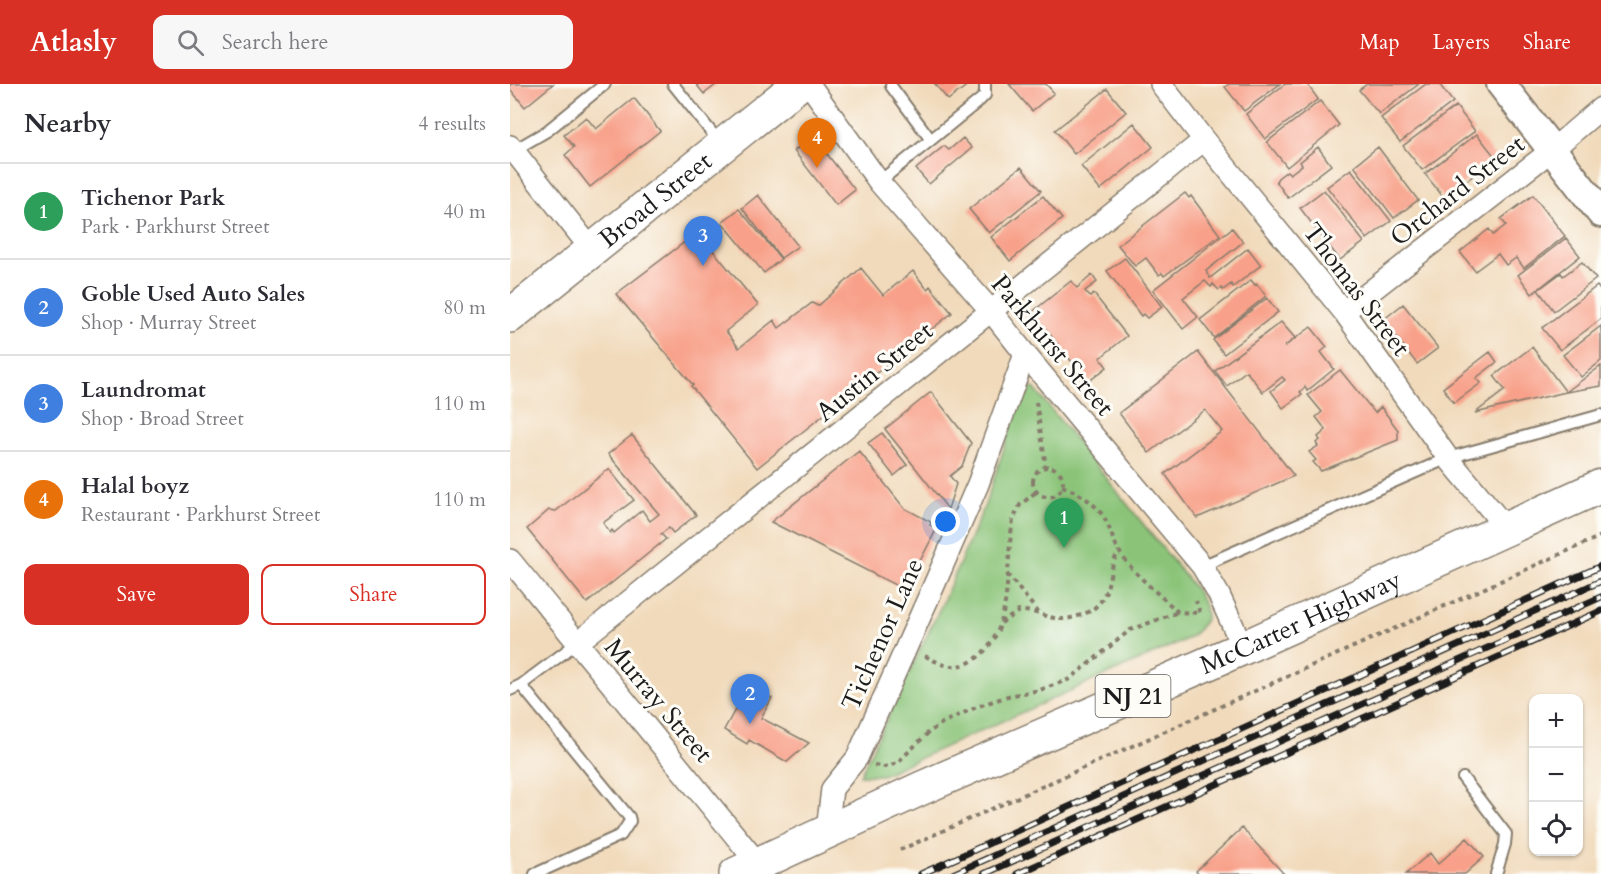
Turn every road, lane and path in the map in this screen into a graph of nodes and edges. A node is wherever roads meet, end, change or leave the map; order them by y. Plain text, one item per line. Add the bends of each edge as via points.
1 (605, 84) edge
2 (673, 84) edge
3 (800, 84) edge
4 (809, 84) edge
5 (985, 84) edge
6 (1161, 84) edge
7 (1501, 84) edge
8 (891, 86) dead end
9 (1601, 108) edge
10 (931, 140) junction
11 (1204, 140) junction
12 (722, 145) junction
13 (511, 150) edge
14 (1552, 150) junction
15 (879, 182) junction
16 (1601, 213) edge
17 (592, 250) junction
18 (991, 311) junction
19 (1344, 312) junction
20 (510, 316) edge
21 (1025, 354) junction
22 (1036, 397) junction
23 (1041, 403) dead end
24 (1031, 405) dead end
25 (1601, 415) edge
26 (1448, 458) junction
27 (1046, 467) junction
28 (1062, 486) junction
29 (1601, 486) edge
30 (1037, 491) junction
31 (1506, 528) junction
32 (1601, 536) edge
33 (1119, 551) junction
34 (510, 560) edge
35 (1202, 566) junction
36 (1007, 574) junction
37 (1194, 592) dead end
38 (1178, 612) junction
39 (1038, 613) junction
40 (1000, 624) junction
41 (577, 643) junction
42 (1243, 648) junction
43 (922, 655) dead end
44 (521, 685) junction
45 (510, 690) edge
46 (870, 764) dead end
47 (1462, 777) dead end
48 (827, 831) junction
49 (900, 850) dead end
50 (754, 871) edge
51 (535, 874) edge
52 (1496, 874) edge

1 - 13 lane via 547,131
2 - 12 lane
3 - 12 main road, Broad Street
4 - 15 street, Parkhurst Street
5 - 10 lane via 985,95
6 - 11 street, Thomas Street
7 - 14 main road
8 - 10 lane
9 - 14 street, Orchard Street
10 - 15 lane
11 - 18 street, Austin Street
11 - 19 street, Thomas Street
12 - 17 main road, Broad Street
13 - 17 street
14 - 16 main road
14 - 19 street, Orchard Street
15 - 18 street, Parkhurst Street
17 - 20 main road, Broad Street
18 - 21 street, Parkhurst Street
18 - 41 street, Austin Street
19 - 26 street, Thomas Street
21 - 35 street, Parkhurst Street
21 - 48 street, Tichenor Lane via 978,484 935,583 857,758 832,789
22 - 23 path
22 - 24 path
22 - 27 path
25 - 26 lane
26 - 31 street, Thomas Street
26 - 35 lane
27 - 28 path via 1059,472
27 - 30 path via 1034,476
28 - 30 path via 1051,496
28 - 33 path via 1082,495 1104,516
29 - 31 main road, McCarter Highway / NJ 21
30 - 36 path via 1020,506 1013,520
31 - 42 main road, McCarter Highway / NJ 21
32 - 49 path
33 - 38 path
33 - 39 path via 1103,600 1091,611 1076,618 1059,619
34 - 41 street, Murray Street
35 - 42 street, Parkhurst Street
36 - 39 path
36 - 40 path
37 - 38 path via 1200,613
38 - 46 path via 1130,630 1071,679 979,706 942,723 897,764
39 - 40 path via 1019,611
40 - 43 path via 984,651 968,664 950,666
41 - 44 lane
41 - 50 street, Murray Street
42 - 48 main road, McCarter Highway / NJ 21
44 - 45 lane
44 - 51 lane via 630,821 621,835
47 - 52 lane via 1506,834
48 - 50 main road, McCarter Highway / NJ 21

